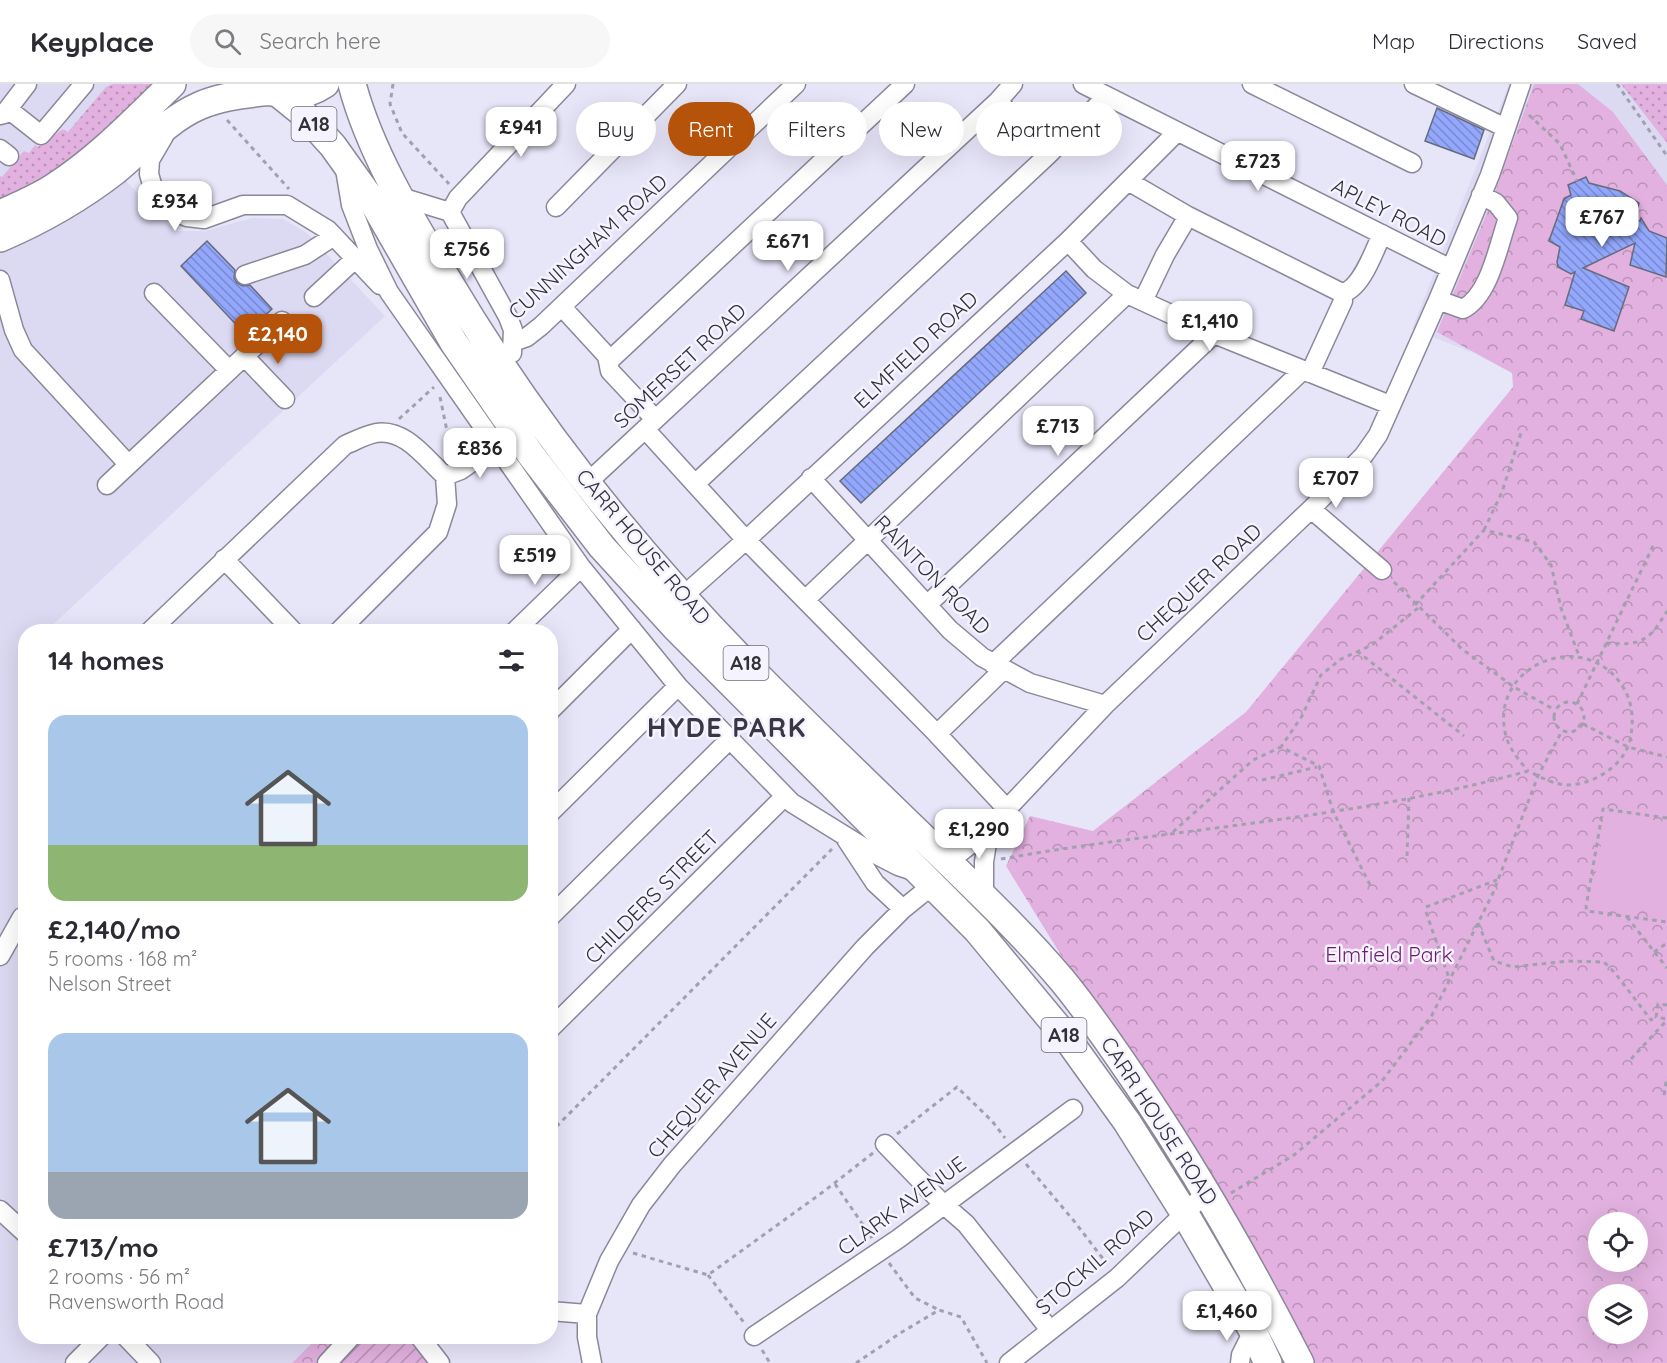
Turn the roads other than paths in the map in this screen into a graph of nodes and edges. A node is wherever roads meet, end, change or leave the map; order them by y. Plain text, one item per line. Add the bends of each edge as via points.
1 (27, 84) edge
2 (84, 84) edge
3 (172, 84) edge
4 (325, 84) edge
5 (352, 84) edge
6 (566, 84) edge
7 (677, 84) edge
8 (796, 84) edge
9 (905, 84) edge
10 (1013, 84) edge
11 (1083, 84) edge
12 (1252, 84) edge
13 (1414, 84) edge
14 (1521, 84) edge
15 (1437, 89) edge
16 (269, 90) edge
17 (1107, 96) junction
18 (998, 101) joint
19 (1101, 102) edge
20 (4, 112) edge
21 (170, 125) junction
22 (1506, 128) junction
23 (1177, 132) junction
24 (1047, 156) edge
25 (344, 161) junction
26 (1412, 163) dead end
27 (1128, 181) junction
28 (1481, 195) junction
29 (401, 197) junction
30 (454, 205) junction
31 (556, 207) dead end
32 (352, 209) junction
33 (0, 214) edge
34 (1188, 216) junction
35 (318, 223) junction
36 (1382, 234) junction
37 (333, 236) junction
38 (0, 238) edge
39 (1068, 241) junction
40 (355, 259) junction
41 (1449, 268) junction
42 (245, 275) dead end
43 (0, 280) edge
44 (388, 292) junction
45 (154, 293) dead end
46 (1342, 293) junction
47 (314, 297) dead end
48 (1135, 297) junction
49 (1438, 300) junction
50 (562, 307) junction
51 (282, 321) dead end
52 (1214, 334) junction
53 (513, 342) junction
54 (244, 356) junction
55 (609, 361) junction
56 (229, 370) junction
57 (1307, 372) junction
58 (510, 378) junction
59 (285, 399) dead end
60 (1390, 405) junction
61 (650, 424) junction
62 (495, 446) junction
63 (129, 464) junction
64 (451, 474) junction
65 (811, 478) junction
66 (587, 483) junction
67 (695, 484) junction
68 (107, 485) dead end
69 (1311, 509) junction
70 (746, 540) junction
71 (867, 540) junction
72 (224, 559) junction
73 (581, 567) junction
74 (1382, 570) road end
75 (682, 597) junction
76 (805, 600) junction
77 (927, 605) junction
78 (157, 624) edge
79 (286, 624) edge
80 (346, 624) edge
81 (522, 624) edge
82 (632, 629) junction
83 (998, 667) junction
84 (678, 686) junction
85 (558, 703) edge
86 (1105, 705) junction
87 (937, 734) junction
88 (730, 739) junction
89 (782, 794) junction
90 (558, 805) edge
91 (1007, 809) junction
92 (989, 830) junction
93 (844, 836) junction
94 (948, 862) junction
95 (929, 883) junction
96 (984, 897) junction
97 (558, 909) edge
98 (903, 909) junction
99 (18, 924) edge
100 (0, 956) edge
101 (558, 1021) edge
102 (1073, 1109) dead end
103 (885, 1144) road end
104 (1210, 1198) junction
105 (942, 1204) junction
106 (0, 1210) edge
107 (1185, 1214) junction
108 (18, 1227) edge
109 (558, 1312) edge
110 (587, 1314) junction
111 (1050, 1330) junction
112 (1253, 1331) junction
113 (754, 1336) road end
114 (94, 1344) edge
115 (133, 1344) edge
116 (345, 1344) edge
117 (425, 1344) edge
118 (75, 1363) edge
119 (151, 1363) edge
120 (327, 1363) edge
121 (440, 1363) edge
122 (592, 1363) edge
123 (1009, 1363) edge
124 (1240, 1363) edge
125 (1268, 1363) edge
126 (1300, 1363) edge

1 - 20 street
2 - 20 street via 41,135
3 - 33 highway via 89,161 53,188
4 - 16 highway via 315,91 295,95
5 - 29 highway, CARR HOUSE ROAD / A18 via 375,146
6 - 30 street
7 - 31 street
8 - 50 street, CUNNINGHAM ROAD
9 - 55 street
10 - 18 street, SOMERSET ROAD
11 - 17 street, APLEY ROAD
12 - 26 street
13 - 15 street
14 - 22 street, CHEQUER ROAD
15 - 22 street
16 - 21 highway via 198,106
16 - 25 highway, CARR HOUSE ROAD / A18 via 304,114
17 - 19 street
17 - 23 street, APLEY ROAD
18 - 61 street, SOMERSET ROAD
21 - 35 street via 150,160 149,174 161,202 173,211 204,219 243,205 287,205
21 - 38 highway via 85,194
22 - 28 street, CHEQUER ROAD
23 - 27 street, ELMFIELD ROAD
23 - 36 street, APLEY ROAD
24 - 67 street
25 - 32 street
25 - 95 highway, CARR HOUSE ROAD / A18 via 373,202 454,343 531,455 602,547 675,627
27 - 34 street
27 - 39 street, ELMFIELD ROAD
28 - 41 street, CHEQUER ROAD
28 - 49 street via 1496,203 1508,218 1485,285 1473,304 1463,309
29 - 30 street
29 - 58 highway, CARR HOUSE ROAD / A18 via 466,311
30 - 53 street via 508,317
32 - 35 street via 337,224
32 - 44 street
34 - 46 street
34 - 48 street
35 - 37 street
36 - 41 street, APLEY ROAD
36 - 46 street via 1357,285
37 - 40 street
37 - 42 street via 306,255
39 - 48 street via 1094,269
39 - 65 street, ELMFIELD ROAD
40 - 44 street
40 - 47 street
41 - 49 street, CHEQUER ROAD
43 - 63 street via 23,350
44 - 62 street
45 - 56 street
46 - 57 street via 1343,301
48 - 52 street
48 - 71 street
49 - 60 street, CHEQUER ROAD
50 - 53 street, CUNNINGHAM ROAD via 527,337
50 - 55 street
51 - 54 street
52 - 57 street
52 - 77 street
53 - 58 street
54 - 56 street
54 - 59 street
55 - 61 street via 610,371
56 - 63 street
57 - 60 street
57 - 83 street
58 - 66 highway, CARR HOUSE ROAD / A18
60 - 69 street, CHEQUER ROAD via 1378,435 1364,455
61 - 66 street, SOMERSET ROAD
61 - 67 street
62 - 64 street
62 - 73 street
63 - 68 street
64 - 72 street via 402,438 375,433 345,445
64 - 80 street via 438,532
65 - 70 street, ELMFIELD ROAD
65 - 71 street, RAINTON ROAD
66 - 75 highway, CARR HOUSE ROAD / A18
67 - 70 street
69 - 74 street
69 - 86 street, CHEQUER ROAD
70 - 75 street, ELMFIELD ROAD
70 - 76 street
71 - 76 street
71 - 77 street, RAINTON ROAD
72 - 78 street
72 - 79 street
73 - 81 street
73 - 82 street
75 - 94 highway, CARR HOUSE ROAD / A18
76 - 87 street
77 - 83 street, RAINTON ROAD via 966,645
82 - 84 street
82 - 85 street
83 - 86 street, RAINTON ROAD via 1030,683
83 - 87 street
84 - 88 street
84 - 90 street
86 - 91 street, CHEQUER ROAD
87 - 91 street
88 - 89 street
88 - 97 street
89 - 93 street
89 - 101 street, CHILDERS STREET via 780,801
91 - 92 street, CHEQUER ROAD
92 - 94 street, CHEQUER ROAD
92 - 96 street
93 - 95 street
93 - 98 street via 874,883
94 - 96 highway, CARR HOUSE ROAD / A18
95 - 98 street, CHEQUER AVENUE
95 - 107 highway, CARR HOUSE ROAD / A18 via 976,930 1066,1037 1127,1122
96 - 104 highway, CARR HOUSE ROAD / A18 via 1062,981 1108,1041
98 - 110 street, CHEQUER AVENUE via 865,946 672,1165 641,1205
99 - 100 street
102 - 105 street, CLARK AVENUE
103 - 105 street
104 - 107 street, STOCKIL ROAD
104 - 126 highway, CARR HOUSE ROAD / A18
105 - 111 street via 966,1224
105 - 113 street, CLARK AVENUE via 898,1239
106 - 108 street
107 - 111 street, STOCKIL ROAD via 1117,1278
107 - 112 highway, CARR HOUSE ROAD / A18
109 - 110 street
110 - 122 street, CHEQUER AVENUE
111 - 123 street, STOCKIL ROAD
112 - 124 street via 1240,1355
112 - 125 highway, CARR HOUSE ROAD / A18
114 - 118 street
115 - 119 street
116 - 120 street
117 - 121 street

